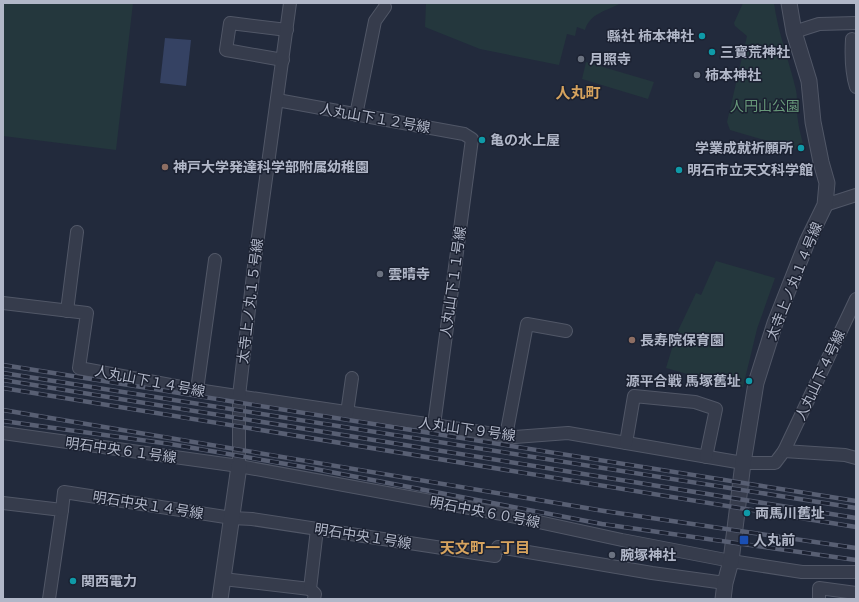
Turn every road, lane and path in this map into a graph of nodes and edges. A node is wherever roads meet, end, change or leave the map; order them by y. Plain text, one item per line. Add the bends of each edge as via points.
1 (290, 3) edge
2 (789, 3) edge
3 (385, 7) dead end
4 (856, 23) edge
5 (287, 30) junction
6 (794, 32) junction
7 (852, 39) dead end
8 (283, 60) junction
9 (856, 87) edge
10 (277, 100) junction
11 (356, 115) junction
12 (472, 139) joint
13 (856, 195) edge
14 (825, 205) junction
15 (77, 232) dead end
16 (215, 260) dead end
17 (856, 299) edge
18 (3, 303) edge
19 (67, 311) junction
20 (566, 331) dead end
21 (352, 378) dead end
22 (197, 390) junction
23 (239, 396) junction
24 (347, 413) junction
25 (434, 425) junction
26 (3, 433) edge
27 (506, 436) junction
28 (626, 443) junction
29 (784, 451) junction
30 (706, 457) junction
31 (856, 458) edge
32 (743, 463) junction
33 (239, 466) junction
34 (3, 503) edge
35 (62, 510) junction
36 (232, 518) junction
37 (317, 529) junction
38 (731, 561) junction
39 (856, 572) edge
40 (223, 579) junction
41 (725, 583) junction
42 (856, 593) edge
43 (312, 594) edge
44 (49, 599) edge
45 (220, 599) edge
46 (723, 599) edge
47 (819, 599) edge

1 - 5 street, 太寺上ノ丸１５号線
2 - 6 street, 太寺上ノ丸１４号線
3 - 11 street via 375,20
4 - 6 street via 819,24
5 - 8 street, 太寺上ノ丸１５号線
5 - 8 street via 230,23 226,50
6 - 14 street, 太寺上ノ丸１４号線 via 809,81 813,122 827,183
7 - 9 street via 852,73
8 - 10 street, 太寺上ノ丸１５号線
10 - 11 street, 人丸山下１２号線
10 - 23 street, 太寺上ノ丸１５号線
11 - 12 street, 人丸山下１２号線 via 464,134
12 - 25 street, 人丸山下１１号線
13 - 14 street
14 - 32 street, 太寺上ノ丸１４号線 via 807,242 775,323 756,383
15 - 19 street
16 - 22 street
17 - 29 street, 人丸山下４号線
18 - 19 street, 人丸山下１４号線
19 - 22 street, 人丸山下１４号線 via 87,313 79,368
20 - 27 street via 527,324
21 - 24 street
22 - 23 street, 人丸山下１４号線
23 - 24 street, 人丸山下９号線
23 - 33 street, 太寺上ノ丸１５号線
24 - 25 street, 人丸山下９号線
25 - 27 street, 人丸山下９号線
26 - 33 street, 明石中央６１号線
27 - 28 street, 人丸山下９号線 via 568,433
28 - 30 street, 人丸山下９号線
28 - 30 street via 634,396 694,402 716,409
29 - 31 street
29 - 32 street, 人丸山下９号線 via 775,463
30 - 32 street, 人丸山下９号線
32 - 38 street, 太寺上ノ丸１４号線
33 - 36 street, 太寺上ノ丸１５号線
33 - 38 street, 明石中央６０号線 via 502,514
34 - 35 street
35 - 36 street, 明石中央１４号線 via 64,492
35 - 44 street
36 - 37 street, 明石中央１号線
36 - 40 street, 太寺上ノ丸１５号線
37 - 41 street, 明石中央１号線
37 - 43 street
38 - 39 street, 明石中央６０号線 via 802,572
38 - 41 street, 太寺上ノ丸１４号線
40 - 43 street
40 - 45 street, 太寺上ノ丸１５号線
41 - 46 street, 太寺上ノ丸１４号線
42 - 47 street via 819,588

